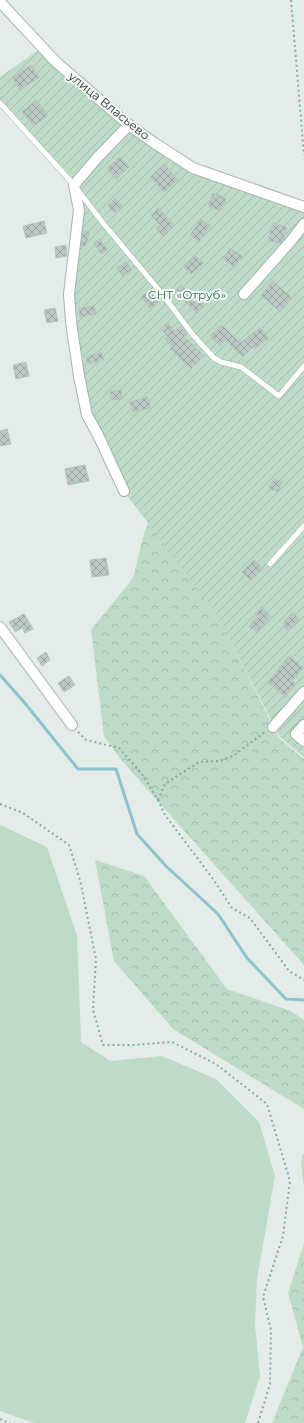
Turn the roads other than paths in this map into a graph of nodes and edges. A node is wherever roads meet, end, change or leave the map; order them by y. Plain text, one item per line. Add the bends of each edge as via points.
1 (0, 2) edge
2 (0, 103) edge
3 (129, 125) junction
4 (74, 185) junction
5 (304, 207) edge
6 (304, 224) edge
7 (244, 294) dead end
8 (304, 366) edge
9 (124, 491) dead end
10 (304, 526) edge
11 (270, 564) dead end
12 (0, 627) edge
13 (304, 692) edge
14 (72, 725) road end
15 (304, 725) edge
16 (273, 727) road end
17 (304, 741) edge

1 - 3 street, улица Власьево via 56,62
2 - 4 lane
3 - 4 street
3 - 5 street, улица Власьево via 193,168
4 - 8 lane via 192,335 214,358 242,367 279,396
4 - 9 street via 79,210 69,294 79,376 87,415
6 - 7 street
10 - 11 lane
12 - 14 street
13 - 16 street
15 - 17 street via 296,734

